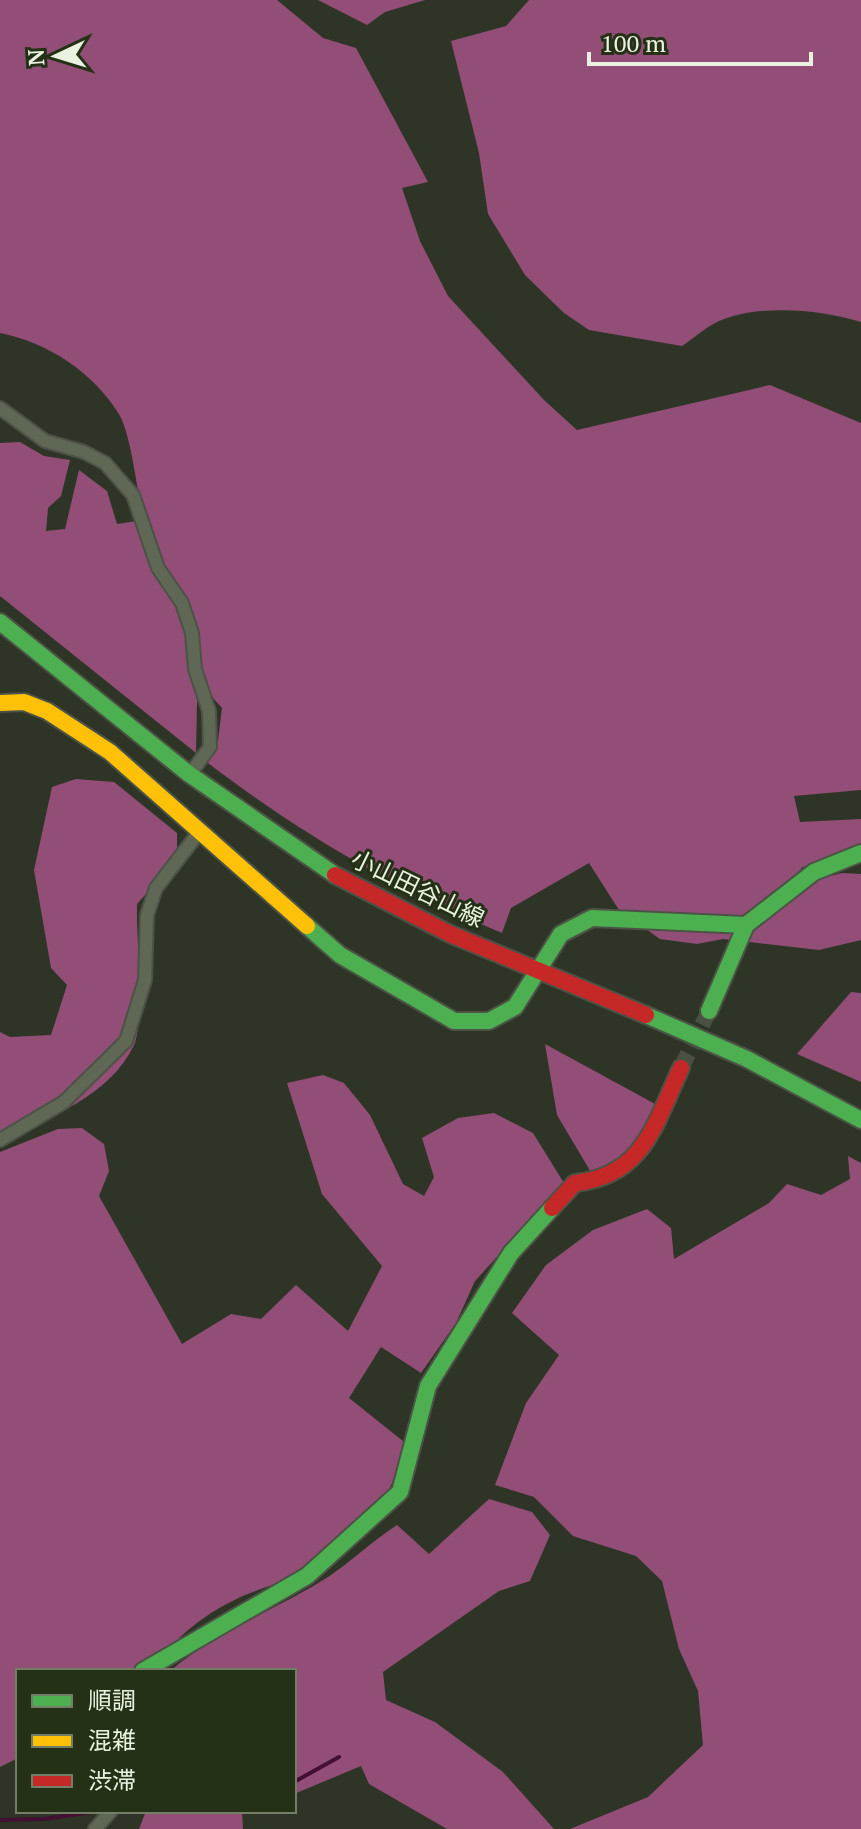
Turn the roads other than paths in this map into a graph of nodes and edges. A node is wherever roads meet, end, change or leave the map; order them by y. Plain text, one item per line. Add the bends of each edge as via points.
1 (0, 408) edge
2 (0, 622) edge
3 (0, 703) edge
4 (190, 774) junction
5 (200, 831) junction
6 (861, 853) edge
7 (746, 925) junction
8 (536, 970) junction
9 (709, 1011) tunnel mouth
10 (681, 1068) tunnel mouth
11 (861, 1120) edge
12 (0, 1140) edge
13 (146, 1669) edge
14 (109, 1813) edge
15 (95, 1829) edge

1 - 4 street via 45,441 105,463 133,495 158,568 182,603 209,711 210,747
2 - 4 street, 小山田谷山線
3 - 5 street via 24,702 73,727 110,752
4 - 8 street, 小山田谷山線 via 342,878
5 - 8 street via 340,955 439,1014 471,1023 502,1016 530,989
5 - 12 street via 156,888 147,915 145,980 126,1041 64,1102
6 - 7 street via 814,872
7 - 8 street via 592,918 561,934
7 - 9 street
8 - 11 street, 小山田谷山線 via 745,1058
10 - 13 street via 632,1161 603,1180 575,1183 511,1253 428,1386 400,1492 307,1576
14 - 15 street

